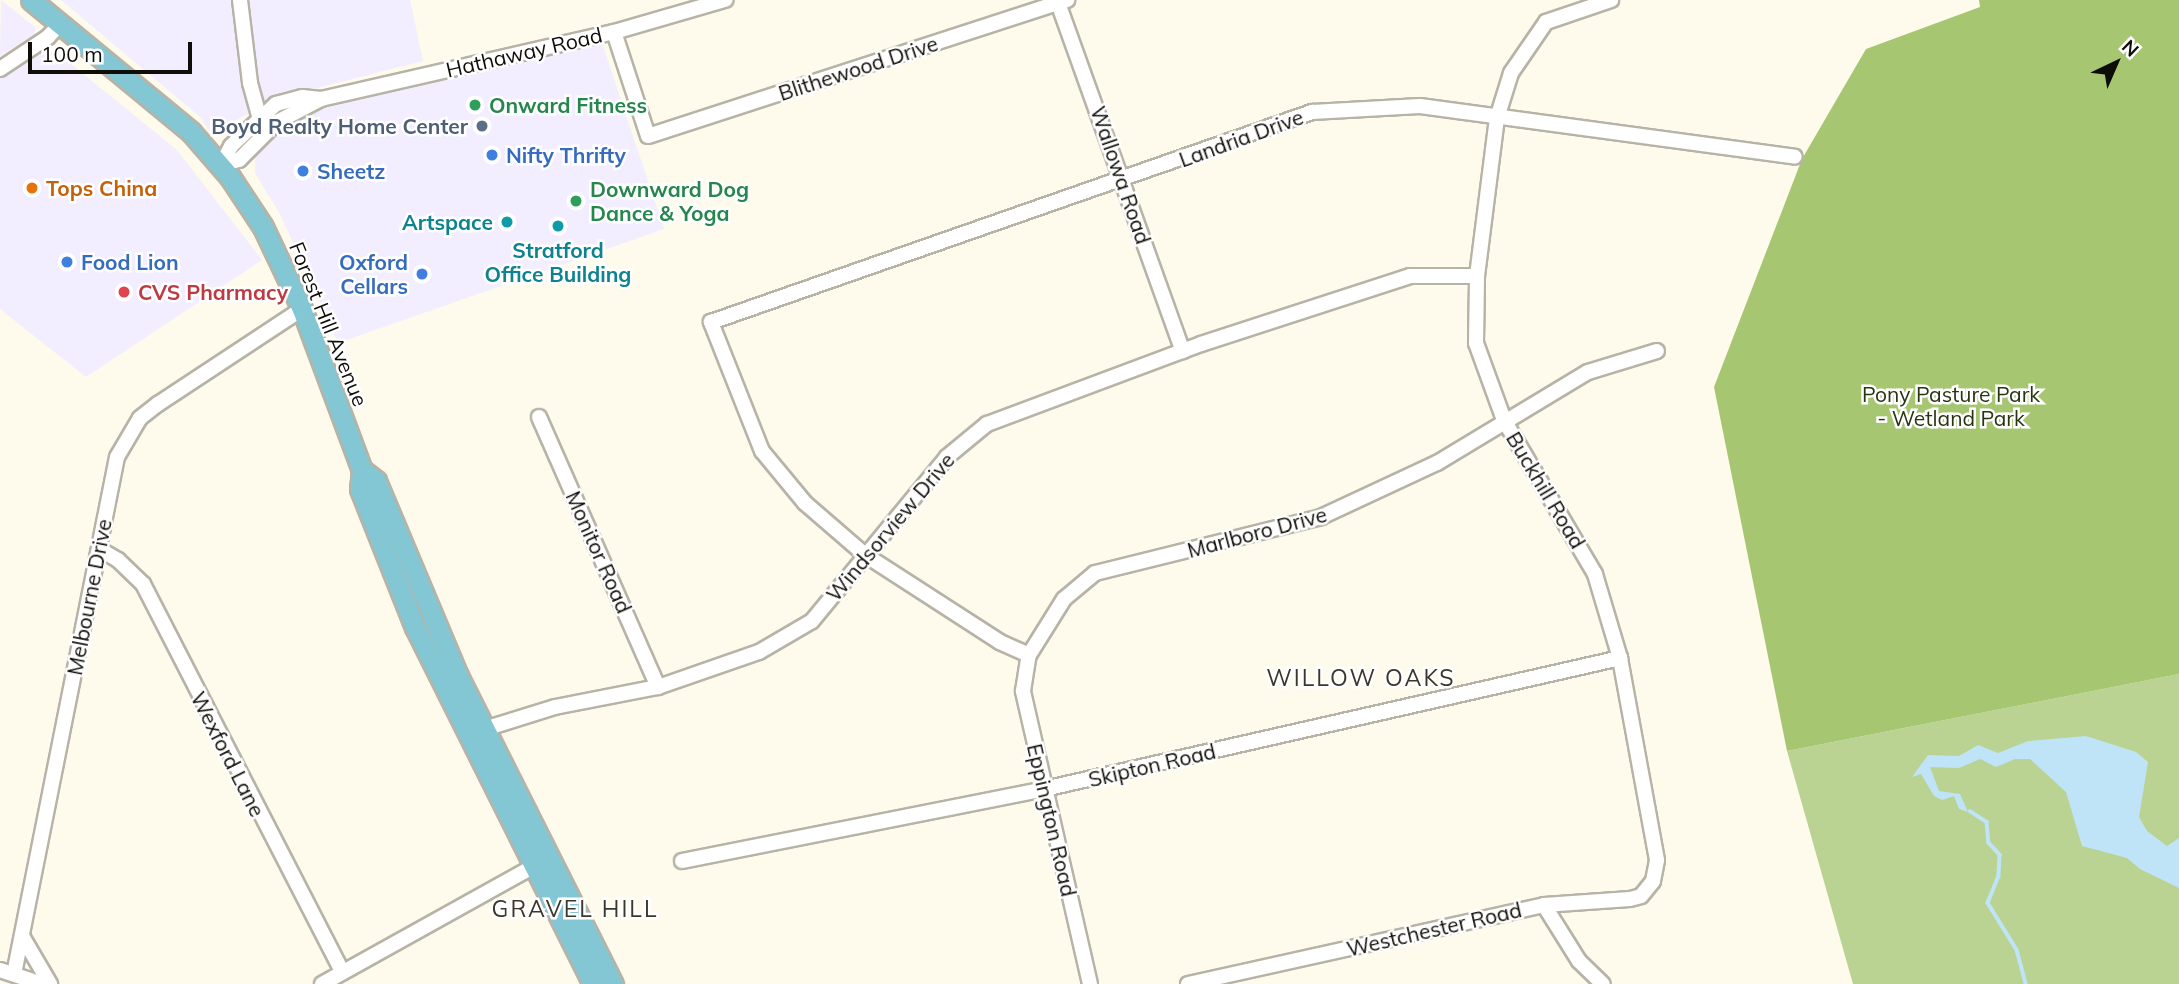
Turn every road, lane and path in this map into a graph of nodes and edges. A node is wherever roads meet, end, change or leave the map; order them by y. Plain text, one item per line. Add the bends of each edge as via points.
1 (31, 0) edge
2 (240, 0) edge
3 (726, 0) edge
4 (1611, 0) edge
5 (1061, 1) edge
6 (60, 24) junction
7 (614, 32) junction
8 (0, 69) edge
9 (321, 99) junction
10 (260, 116) junction
11 (1497, 118) junction
12 (264, 134) junction
13 (1795, 157) dead end
14 (221, 165) junction
15 (1124, 180) junction
16 (1476, 276) junction
17 (303, 309) junction
18 (1183, 351) junction
19 (1657, 351) dead end
20 (539, 417) dead end
21 (1504, 420) junction
22 (99, 549) junction
23 (864, 554) junction
24 (1029, 655) junction
25 (1620, 658) junction
26 (658, 687) junction
27 (476, 732) junction
28 (1044, 789) junction
29 (1657, 860) joint
30 (682, 861) dead end
31 (540, 862) junction
32 (1544, 905) junction
33 (22, 936) junction
34 (7, 972) edge
35 (342, 972) junction
36 (42, 984) edge
37 (50, 984) edge
38 (322, 984) edge
39 (593, 984) edge
40 (614, 984) edge
41 (1090, 984) edge
42 (1188, 984) edge
43 (1603, 984) edge

1 - 6 main road, Forest Hill Avenue
2 - 10 street via 250,83
3 - 7 street, Hathaway Road
4 - 11 street, Buckhill Road via 1546,22 1511,73
5 - 7 street, Blithewood Drive via 648,136
5 - 15 street, Wallowa Road
6 - 8 street
6 - 14 main road, Forest Hill Avenue via 164,108
7 - 9 street, Hathaway Road
9 - 10 street, Hathaway Road via 287,101
9 - 12 street, Hathaway Road
10 - 12 street
10 - 14 street, Hathaway Road via 228,149
11 - 13 street, Landria Drive
11 - 15 street, Landria Drive via 1420,106 1312,112
11 - 16 street, Buckhill Road
12 - 14 street, Hathaway Road via 239,160
14 - 17 main road, Forest Hill Avenue via 263,227
15 - 18 street, Wallowa Road
15 - 23 street, Landria Drive via 711,322 762,451 805,503
16 - 18 street, Windsorview Drive via 1410,276
16 - 21 street, Buckhill Road via 1476,343
17 - 22 street, Melbourne Drive via 140,418 117,457
17 - 27 main road, Forest Hill Avenue via 362,470 376,481
18 - 23 street, Windsorview Drive via 987,424 947,457
19 - 21 street, Marlboro Drive via 1588,372
20 - 26 street, Monitor Road
21 - 24 street, Marlboro Drive via 1437,463 1321,517 1096,573 1064,599
21 - 25 street, Buckhill Road via 1595,574
22 - 33 street, Melbourne Drive
22 - 35 street, Wexford Lane via 144,584
23 - 24 street via 1000,642
23 - 26 street, Windsorview Drive via 812,621 759,652
24 - 28 street, Eppington Road via 1023,691
25 - 28 street, Skipton Road
25 - 29 street, Buckhill Road
26 - 27 street, Windsorview Drive via 555,707
27 - 31 main road, Forest Hill Avenue
28 - 30 street, Skipton Road
28 - 41 street, Eppington Road
29 - 32 street, Westchester Road via 1653,881 1641,896
31 - 35 street
31 - 39 main road, Forest Hill Avenue
31 - 40 main road, Forest Hill Avenue
32 - 42 street, Westchester Road
32 - 43 street via 1579,961
33 - 34 street, Melbourne Drive
33 - 37 street
34 - 36 street
35 - 38 street

